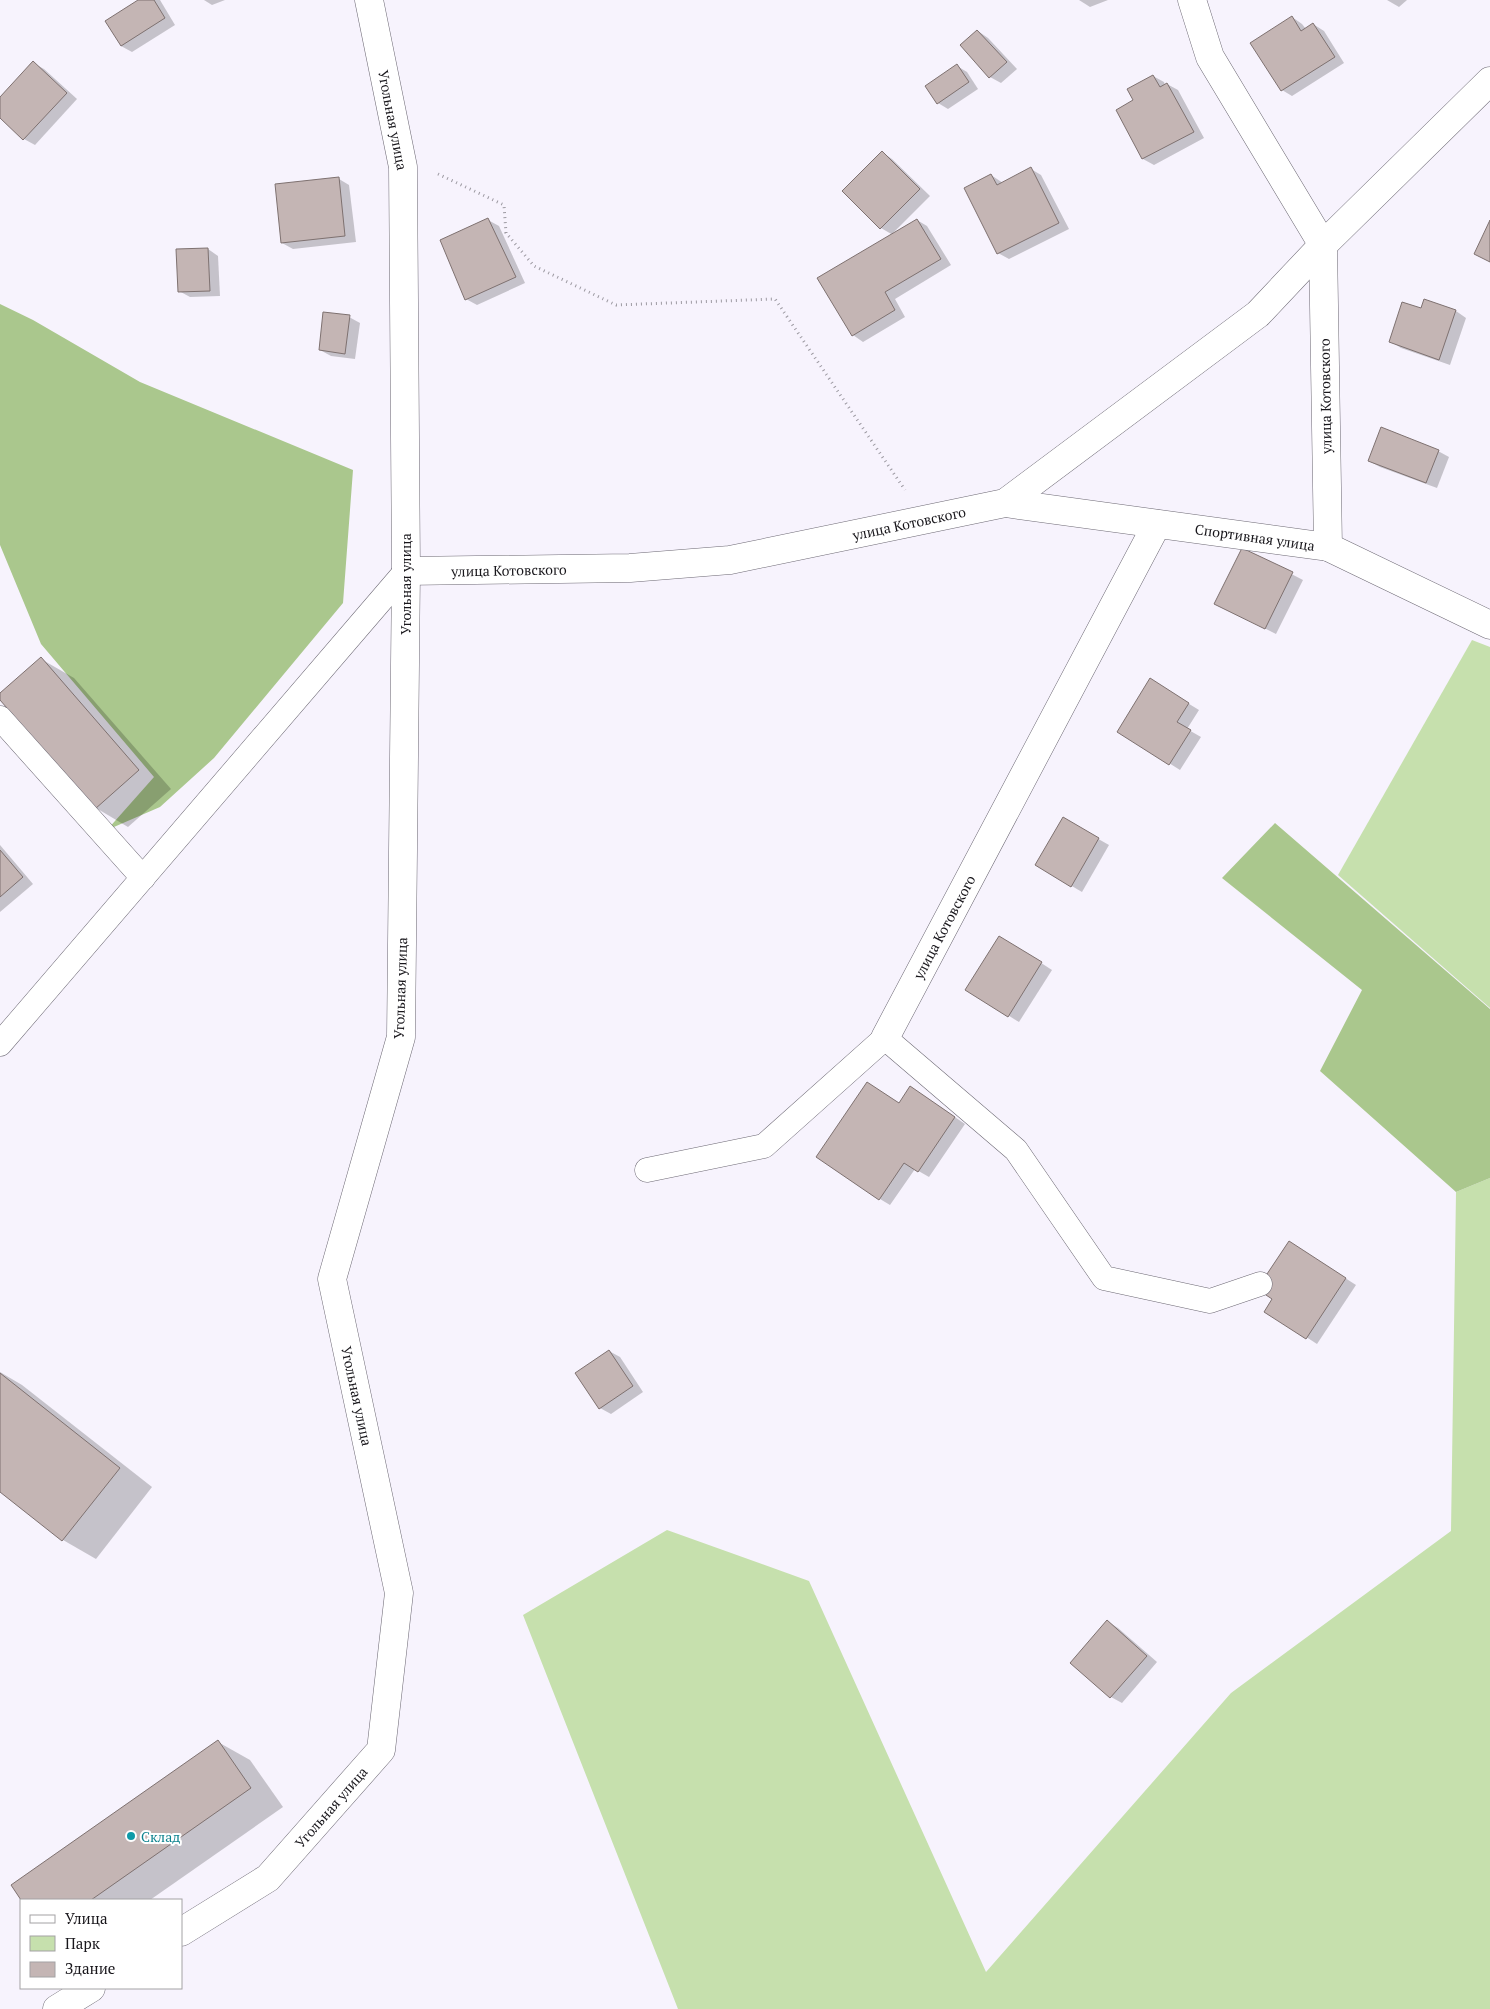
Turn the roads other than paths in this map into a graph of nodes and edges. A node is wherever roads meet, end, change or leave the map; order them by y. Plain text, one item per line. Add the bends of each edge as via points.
1 (369, 0) edge
2 (1192, 0) edge
3 (1490, 81) edge
4 (1323, 245) junction
5 (1004, 503) junction
6 (1157, 524) junction
7 (1328, 547) junction
8 (406, 571) junction
9 (1490, 626) edge
10 (0, 718) edge
11 (143, 878) junction
12 (885, 1038) junction
13 (0, 1044) edge
14 (647, 1170) dead end
15 (1260, 1284) dead end
16 (182, 1931) edge
17 (89, 1989) edge
18 (57, 2009) edge

1 - 8 street, Угольная улица via 403,167
2 - 4 street via 1210,57
3 - 4 street, улица Котовского
4 - 5 street, улица Котовского via 1258,314
4 - 7 street, улица Котовского
5 - 6 street, Спортивная улица
5 - 8 street, улица Котовского via 730,560 630,568
6 - 7 street, Спортивная улица
6 - 12 street, улица Котовского
7 - 9 street, Спортивная улица
8 - 11 lane
8 - 16 street, Угольная улица via 401,1037 332,1279 399,1593 381,1750 268,1878
10 - 11 lane
11 - 13 lane
12 - 14 lane via 764,1146
12 - 15 lane via 1016,1150 1104,1278 1210,1302
17 - 18 street

